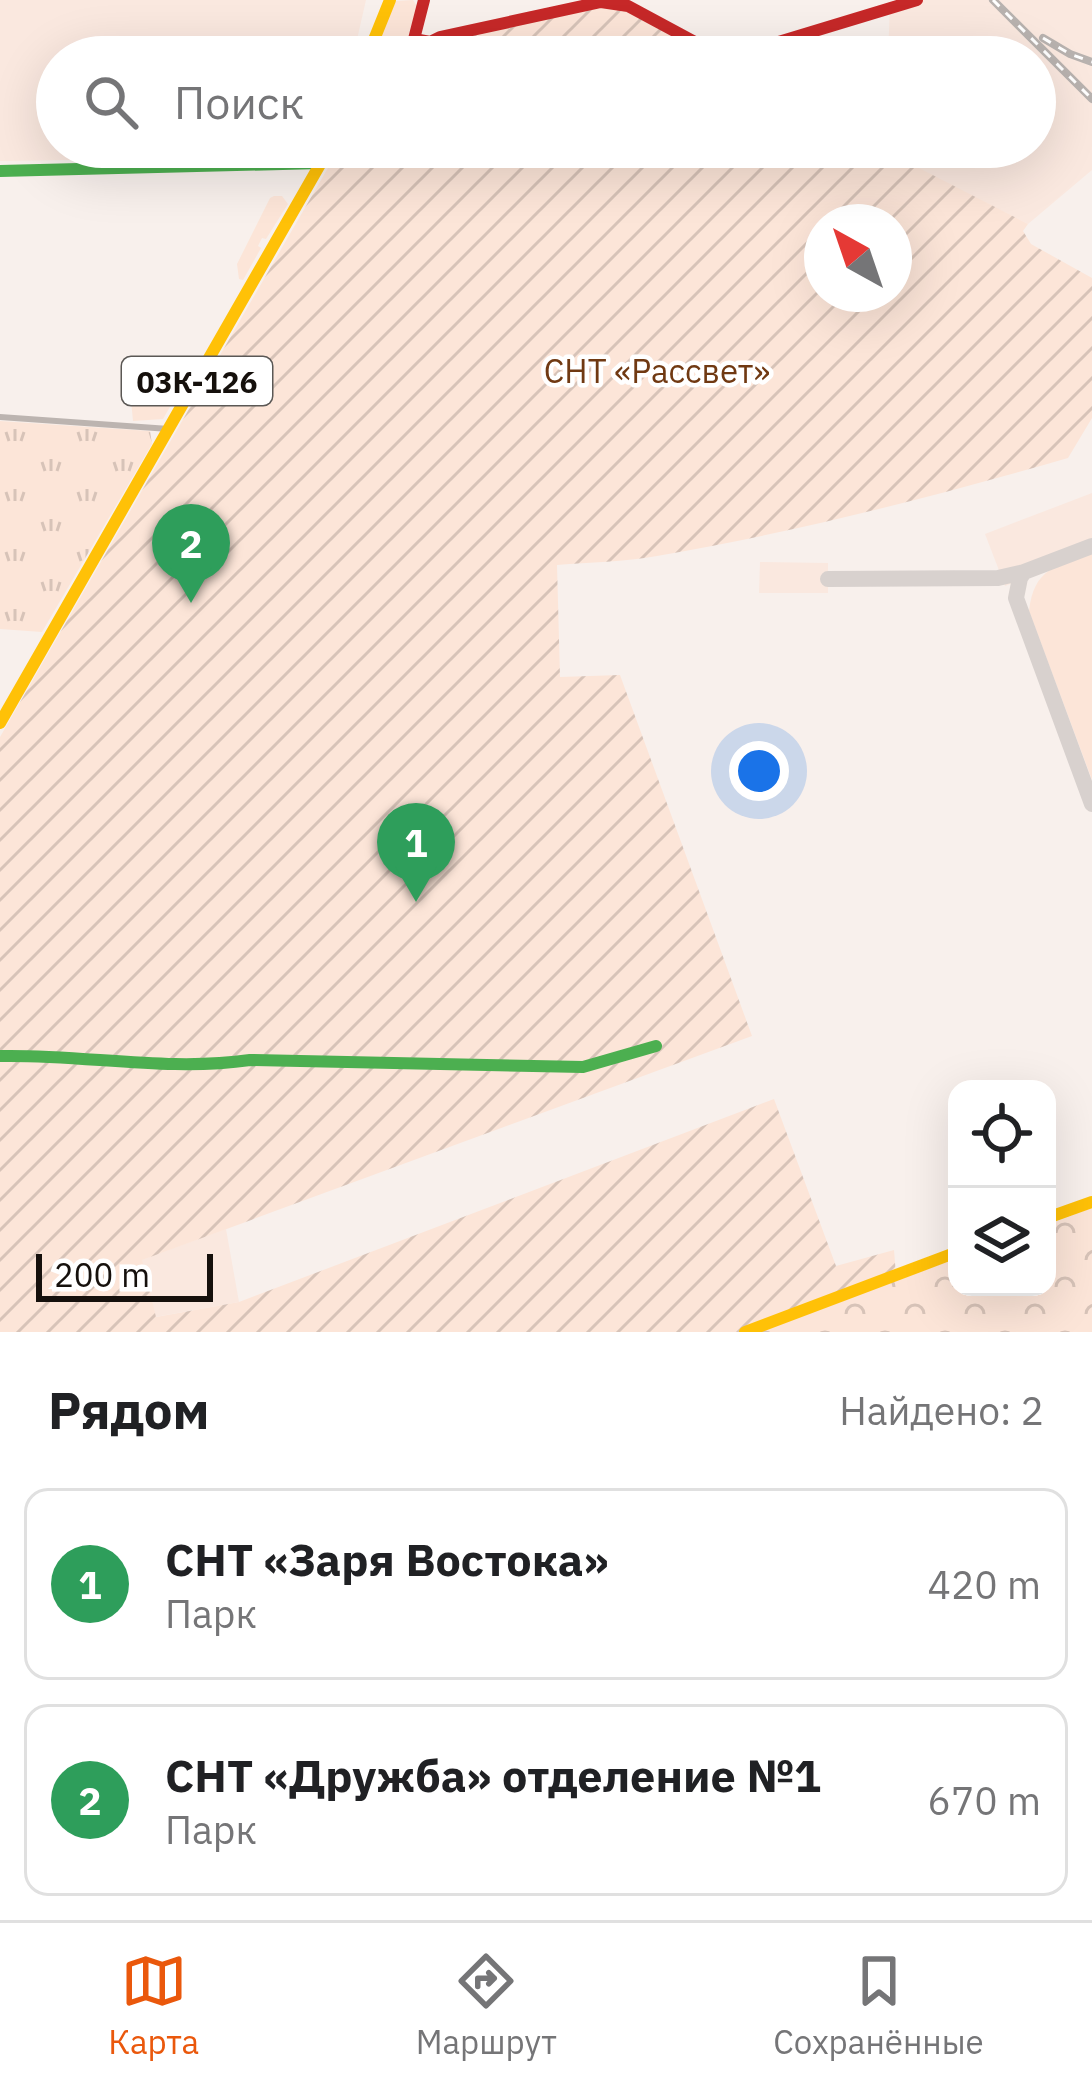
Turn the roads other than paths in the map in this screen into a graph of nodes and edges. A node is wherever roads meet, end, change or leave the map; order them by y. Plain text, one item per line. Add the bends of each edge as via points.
1 (390, 0) edge
2 (917, 0) edge
3 (422, 2) edge
4 (375, 36) edge
5 (415, 36) edge
6 (444, 36) edge
7 (684, 36) edge
8 (798, 36) edge
9 (120, 168) edge
10 (318, 168) edge
11 (0, 171) edge
12 (0, 417) edge
13 (169, 429) junction
14 (0, 723) edge
15 (656, 1046) dead end
16 (0, 1056) edge
17 (1092, 1202) edge
18 (1056, 1215) edge
19 (948, 1255) edge
20 (746, 1332) edge

1 - 4 street
2 - 8 street
3 - 5 street
6 - 7 street via 614,2
9 - 11 street
10 - 13 street, 03К-126
12 - 13 street
13 - 14 street, 03К-126
15 - 16 street via 583,1067
17 - 18 street
19 - 20 street

